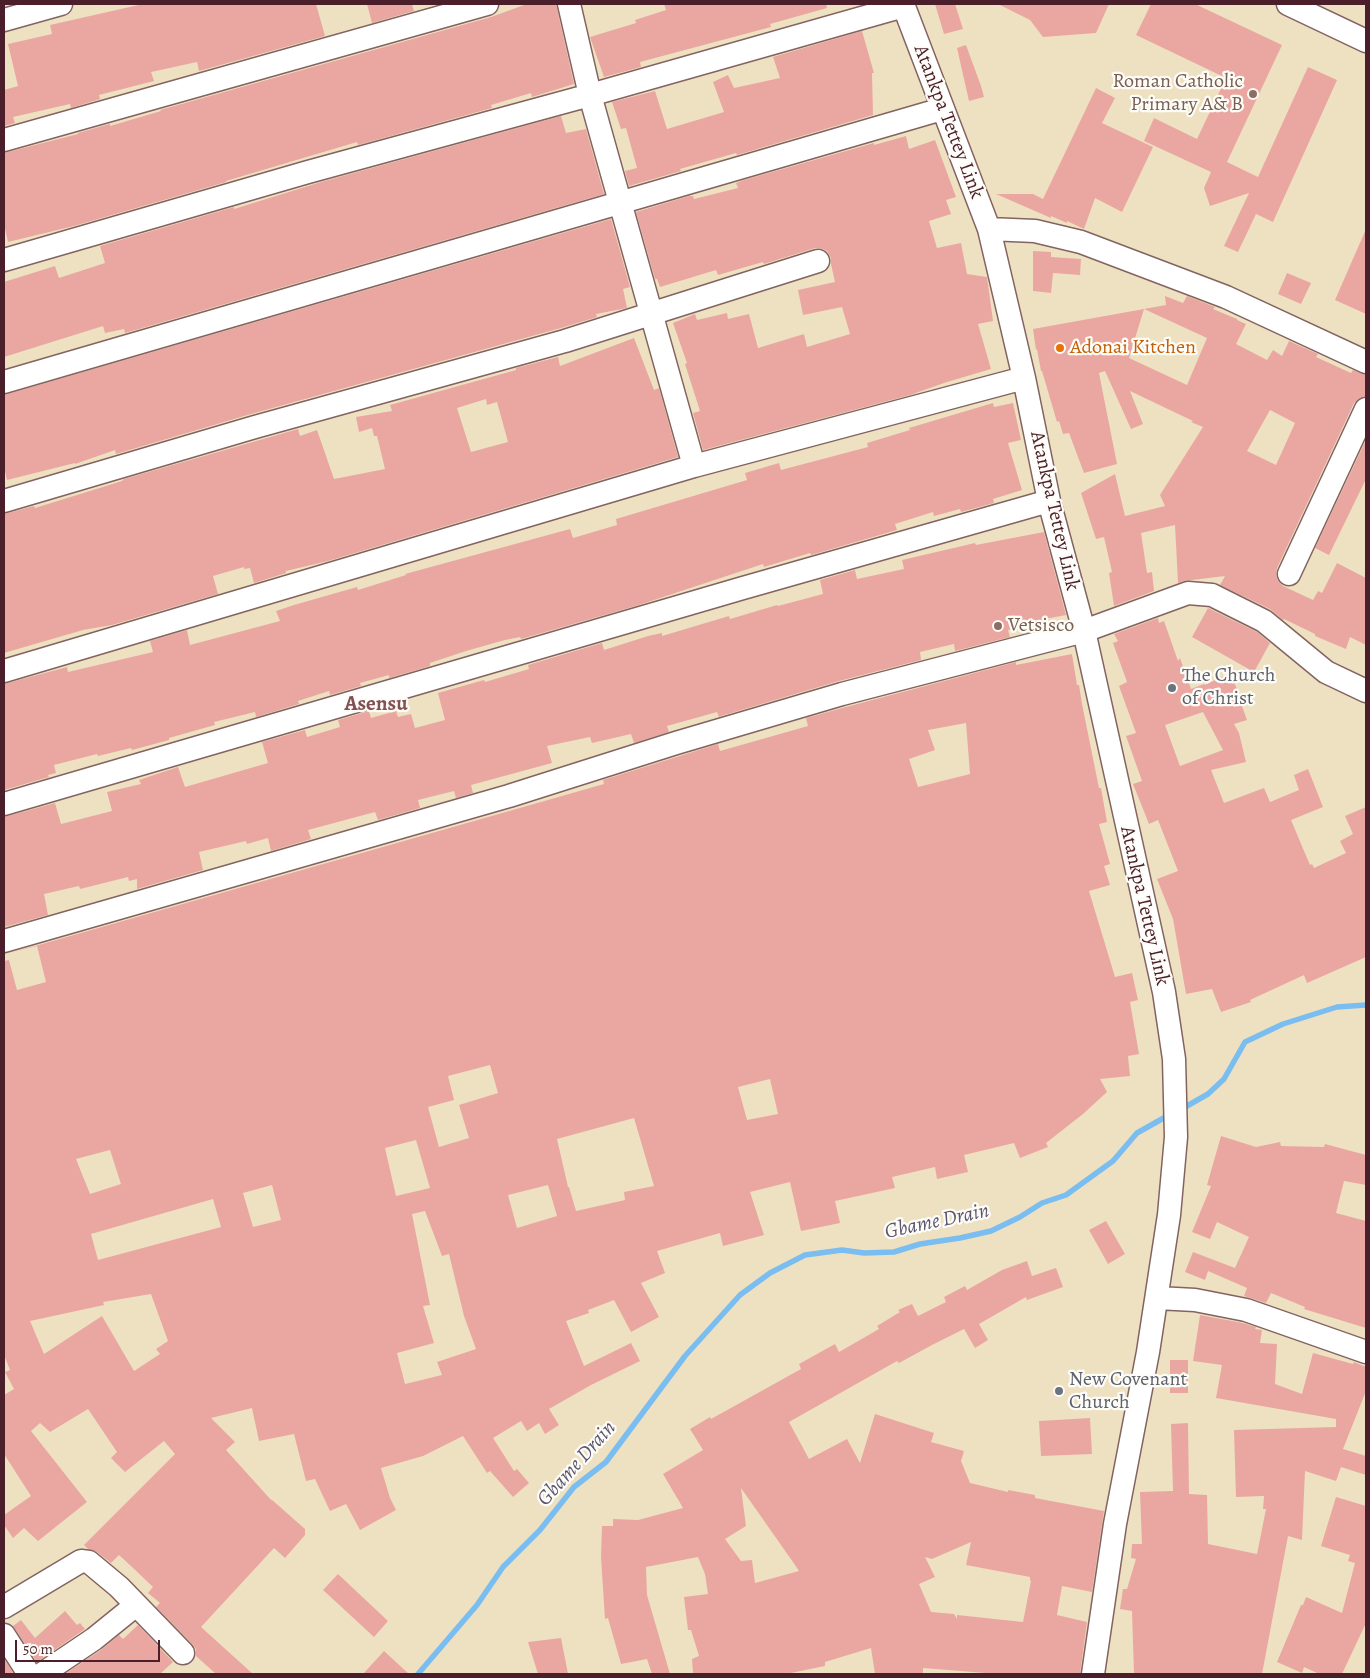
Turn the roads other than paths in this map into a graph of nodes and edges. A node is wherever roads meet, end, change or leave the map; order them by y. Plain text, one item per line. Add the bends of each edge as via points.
1 (61, 4) edge
2 (487, 4) edge
3 (569, 4) edge
4 (1288, 4) edge
5 (903, 5) edge
6 (4, 20) edge
7 (1366, 41) edge
8 (590, 95) junction
9 (942, 109) junction
10 (4, 140) edge
11 (619, 203) junction
12 (989, 229) junction
13 (4, 260) edge
14 (818, 260) dead end
15 (650, 314) junction
16 (1366, 362) edge
17 (1024, 378) junction
18 (4, 382) edge
19 (1366, 409) edge
20 (694, 466) junction
21 (1049, 501) junction
22 (4, 502) edge
23 (1288, 574) dead end
24 (1084, 631) junction
25 (4, 671) edge
26 (1366, 692) edge
27 (4, 804) edge
28 (4, 941) edge
29 (1157, 1298) junction
30 (1366, 1352) edge
31 (4, 1606) edge
32 (136, 1606) junction
33 (4, 1634) edge
34 (183, 1652) dead end
35 (29, 1674) edge
36 (42, 1674) edge
37 (1093, 1674) edge

1 - 6 street
2 - 10 street
3 - 8 street
4 - 7 street
5 - 8 street
5 - 9 street, Atankpa Tettey Link
8 - 11 street
8 - 13 street
9 - 11 street
9 - 12 street, Atankpa Tettey Link
11 - 15 street
11 - 18 street
12 - 16 street via 1035,231 1081,242 1226,297
12 - 17 street, Atankpa Tettey Link
14 - 15 street
15 - 20 street
15 - 22 street via 565,342
17 - 20 street
17 - 21 street, Atankpa Tettey Link
19 - 23 street
20 - 25 street
21 - 24 street, Atankpa Tettey Link
21 - 27 street
24 - 26 street via 1188,593 1212,595 1264,621 1326,672
24 - 28 street via 842,694 676,742 508,796
24 - 29 street, Atankpa Tettey Link via 1164,992 1174,1059 1176,1137
29 - 30 street via 1195,1300 1246,1310
29 - 37 street, Atankpa Tettey Link via 1115,1524
31 - 32 street via 81,1561 89,1562
32 - 34 street
32 - 36 street
33 - 35 street

